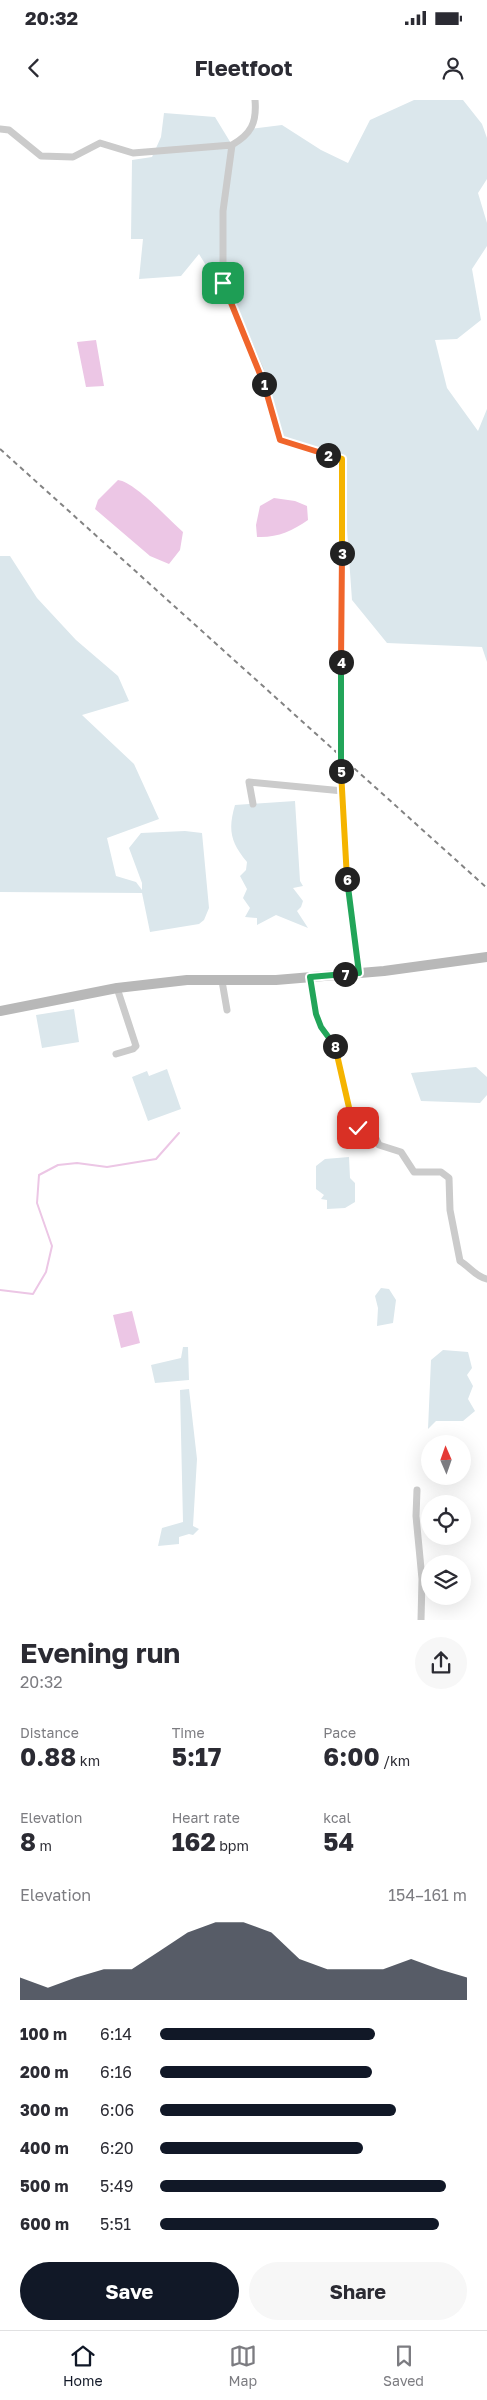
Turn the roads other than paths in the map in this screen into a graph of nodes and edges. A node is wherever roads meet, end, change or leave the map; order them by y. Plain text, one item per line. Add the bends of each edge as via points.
1 (255, 100) edge
2 (0, 129) edge
3 (232, 145) junction
4 (343, 791) junction
5 (253, 804) dead end
6 (487, 956) edge
7 (359, 973) junction
8 (310, 977) junction
9 (222, 981) junction
10 (117, 988) junction
11 (228, 1010) dead end
12 (0, 1011) edge
13 (116, 1054) dead end
14 (487, 1279) edge
15 (418, 1490) dead end
16 (421, 1620) edge

1 - 3 street via 256,114 246,136
2 - 3 street via 9,130 41,156 73,157 100,143 133,153
3 - 4 street via 223,211 223,283 260,369 280,440 342,459 340,756
4 - 5 street via 249,782
4 - 7 street via 346,874
6 - 7 main road
7 - 8 main road
8 - 9 main road
8 - 14 street via 316,1014 334,1045 353,1125 371,1128 379,1145 401,1152 414,1172 441,1172 449,1178 450,1210 460,1261 480,1278
9 - 10 main road via 187,980
9 - 11 street
10 - 12 main road
10 - 13 street via 136,1046 133,1050
15 - 16 street via 416,1516 422,1579

